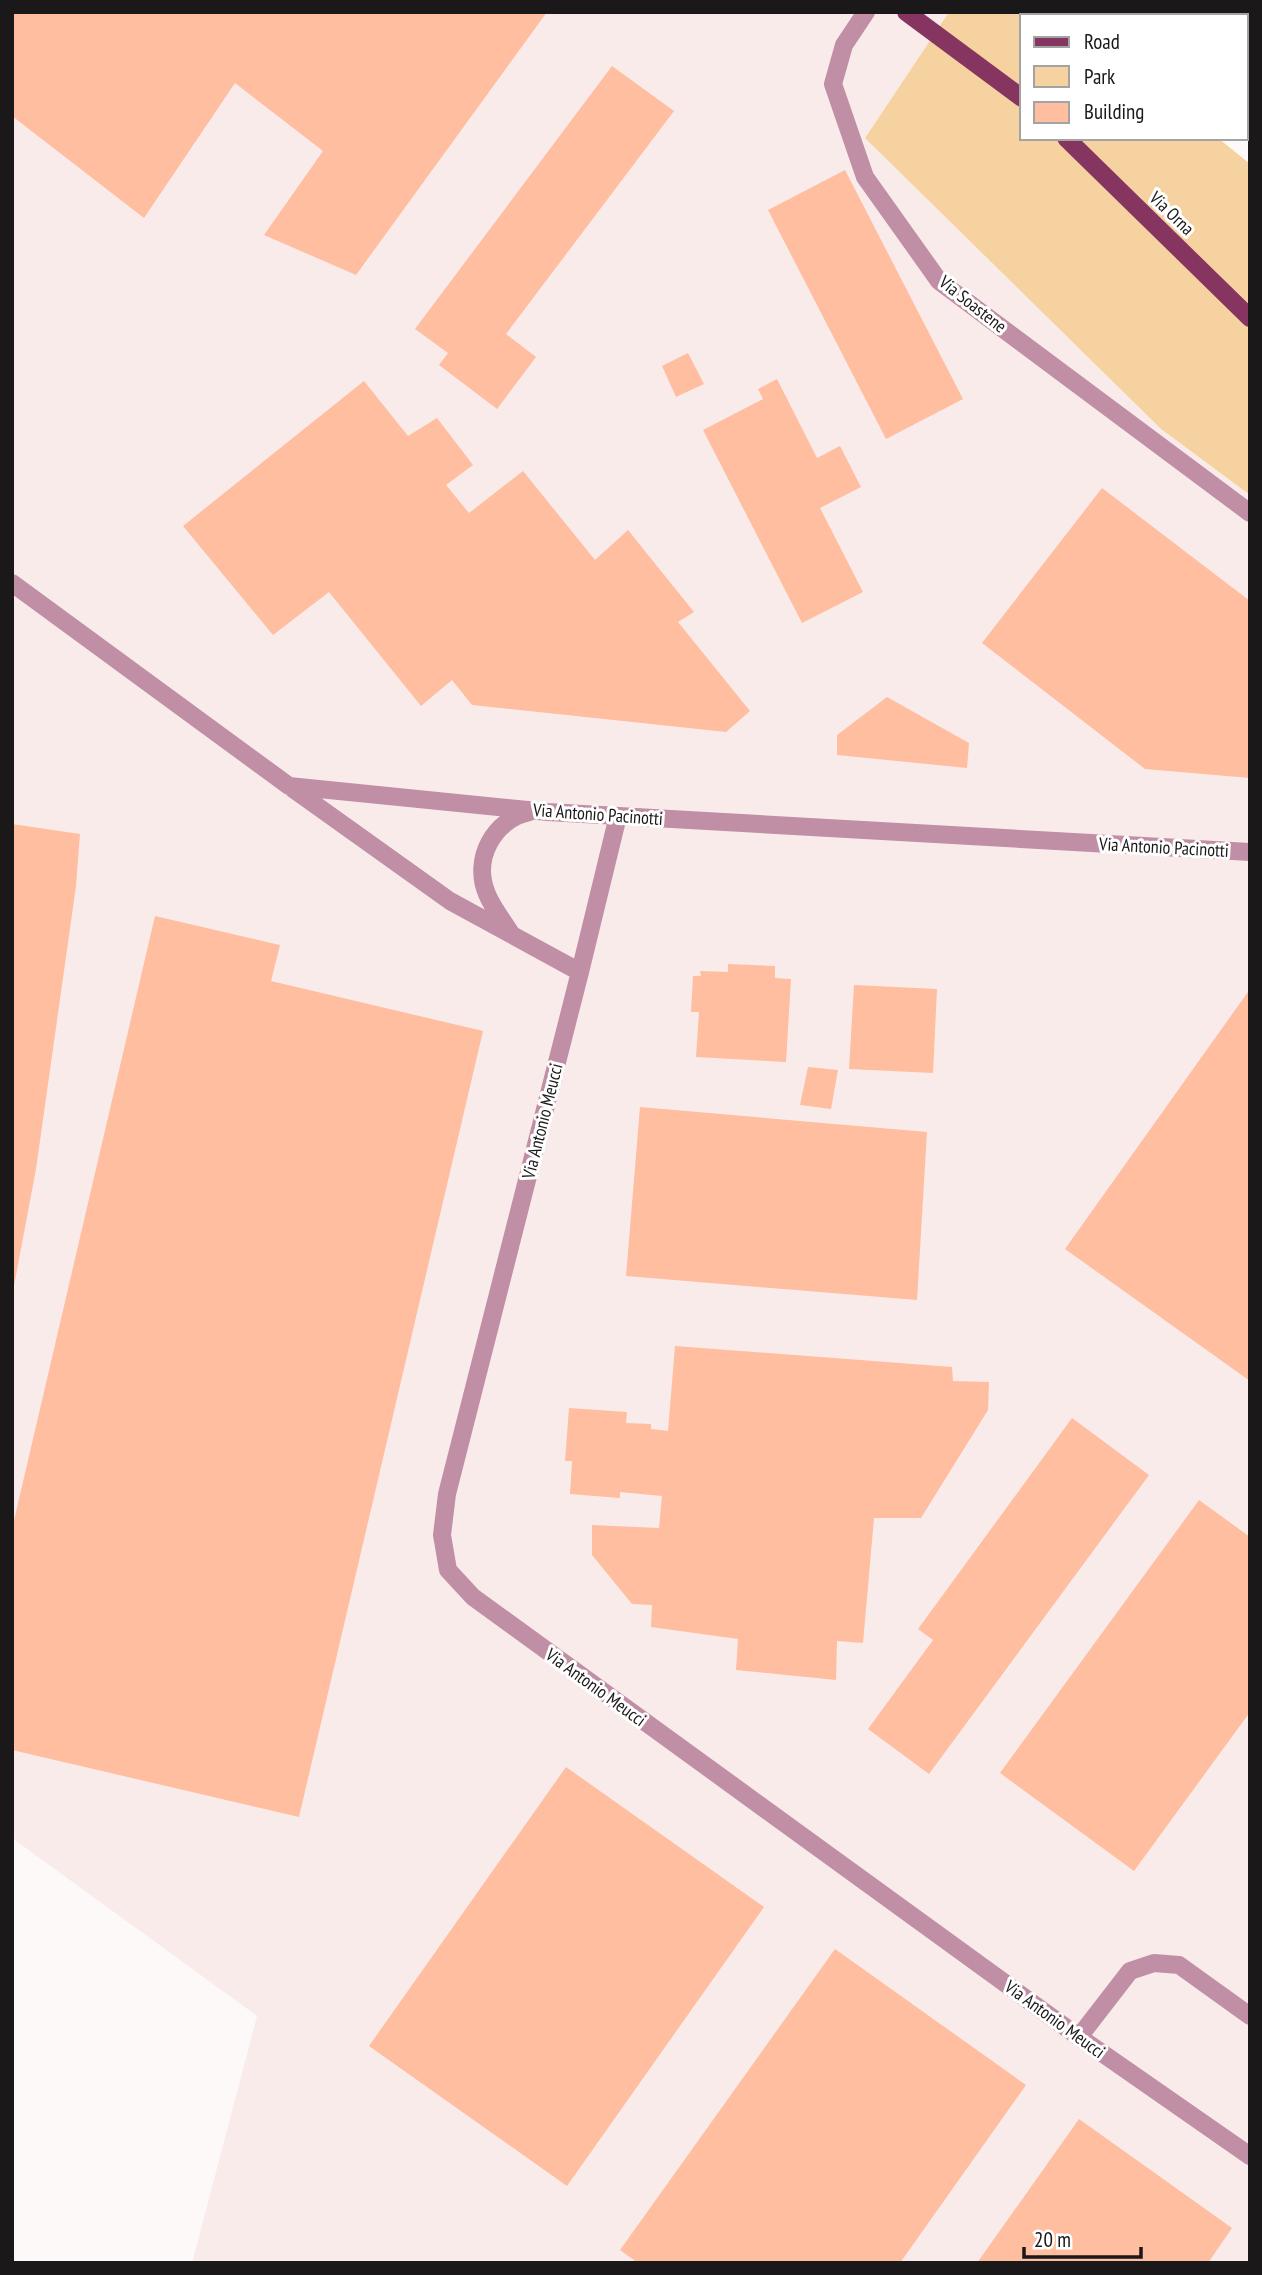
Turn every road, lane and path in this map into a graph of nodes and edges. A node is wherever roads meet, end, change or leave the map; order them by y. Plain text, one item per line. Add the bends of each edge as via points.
1 (866, 12) edge
2 (906, 12) edge
3 (1020, 97) edge
4 (1068, 140) edge
5 (1250, 318) edge
6 (1250, 513) edge
7 (12, 583) edge
8 (289, 786) junction
9 (548, 812) junction
10 (618, 816) junction
11 (1250, 852) edge
12 (512, 934) junction
13 (580, 972) junction
14 (1250, 2016) edge
15 (1079, 2037) junction
16 (1250, 2156) edge

1 - 6 street, Via Soastene via 844,45 833,84 865,177 939,281
2 - 3 main road
4 - 5 main road, Via Orna
7 - 8 street
8 - 9 street, Via Antonio Pacinotti
8 - 12 street via 450,901
9 - 10 street, Via Antonio Pacinotti
9 - 12 street via 527,812 508,821 493,835 484,853 482,874 487,894
10 - 11 street, Via Antonio Pacinotti
10 - 13 street, Via Antonio Meucci
12 - 13 street
13 - 15 street, Via Antonio Meucci via 447,1494 442,1535 448,1570 473,1597
14 - 15 street via 1179,1965 1154,1963 1130,1971
15 - 16 street, Via Antonio Meucci

